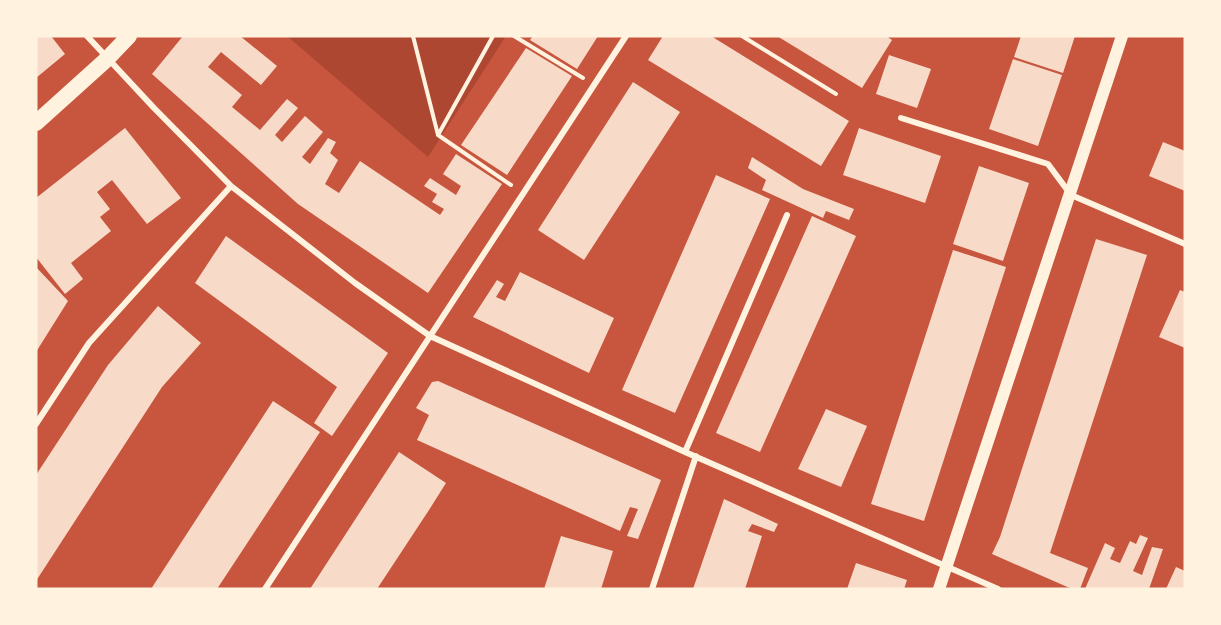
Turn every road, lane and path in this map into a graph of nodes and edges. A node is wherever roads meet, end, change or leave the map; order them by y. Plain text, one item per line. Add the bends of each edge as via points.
1 (87, 36) edge
2 (129, 36) edge
3 (413, 36) edge
4 (493, 36) edge
5 (514, 36) edge
6 (626, 36) edge
7 (742, 36) edge
8 (1122, 36) edge
9 (107, 59) junction
10 (594, 85) junction
11 (836, 94) dead end
12 (901, 118) dead end
13 (36, 123) edge
14 (438, 135) junction
15 (231, 186) junction
16 (522, 192) junction
17 (1071, 195) junction
18 (787, 215) dead end
19 (1185, 244) edge
20 (430, 336) junction
21 (36, 424) edge
22 (686, 452) junction
23 (696, 456) junction
24 (947, 566) junction
25 (265, 589) edge
26 (652, 589) edge
27 (939, 589) edge
28 (998, 589) edge

1 - 9 street
2 - 9 highway
3 - 14 path
4 - 14 path
5 - 10 path
6 - 10 street
7 - 11 path
8 - 17 main road
9 - 13 highway
9 - 15 street
10 - 16 street
12 - 17 street via 1048,164
14 - 16 path
15 - 20 street
15 - 21 street via 89,343
16 - 20 street
17 - 19 street
17 - 24 main road
18 - 22 street
20 - 22 street
20 - 25 street
22 - 23 street
23 - 24 street
23 - 26 street
24 - 27 main road
24 - 28 street

